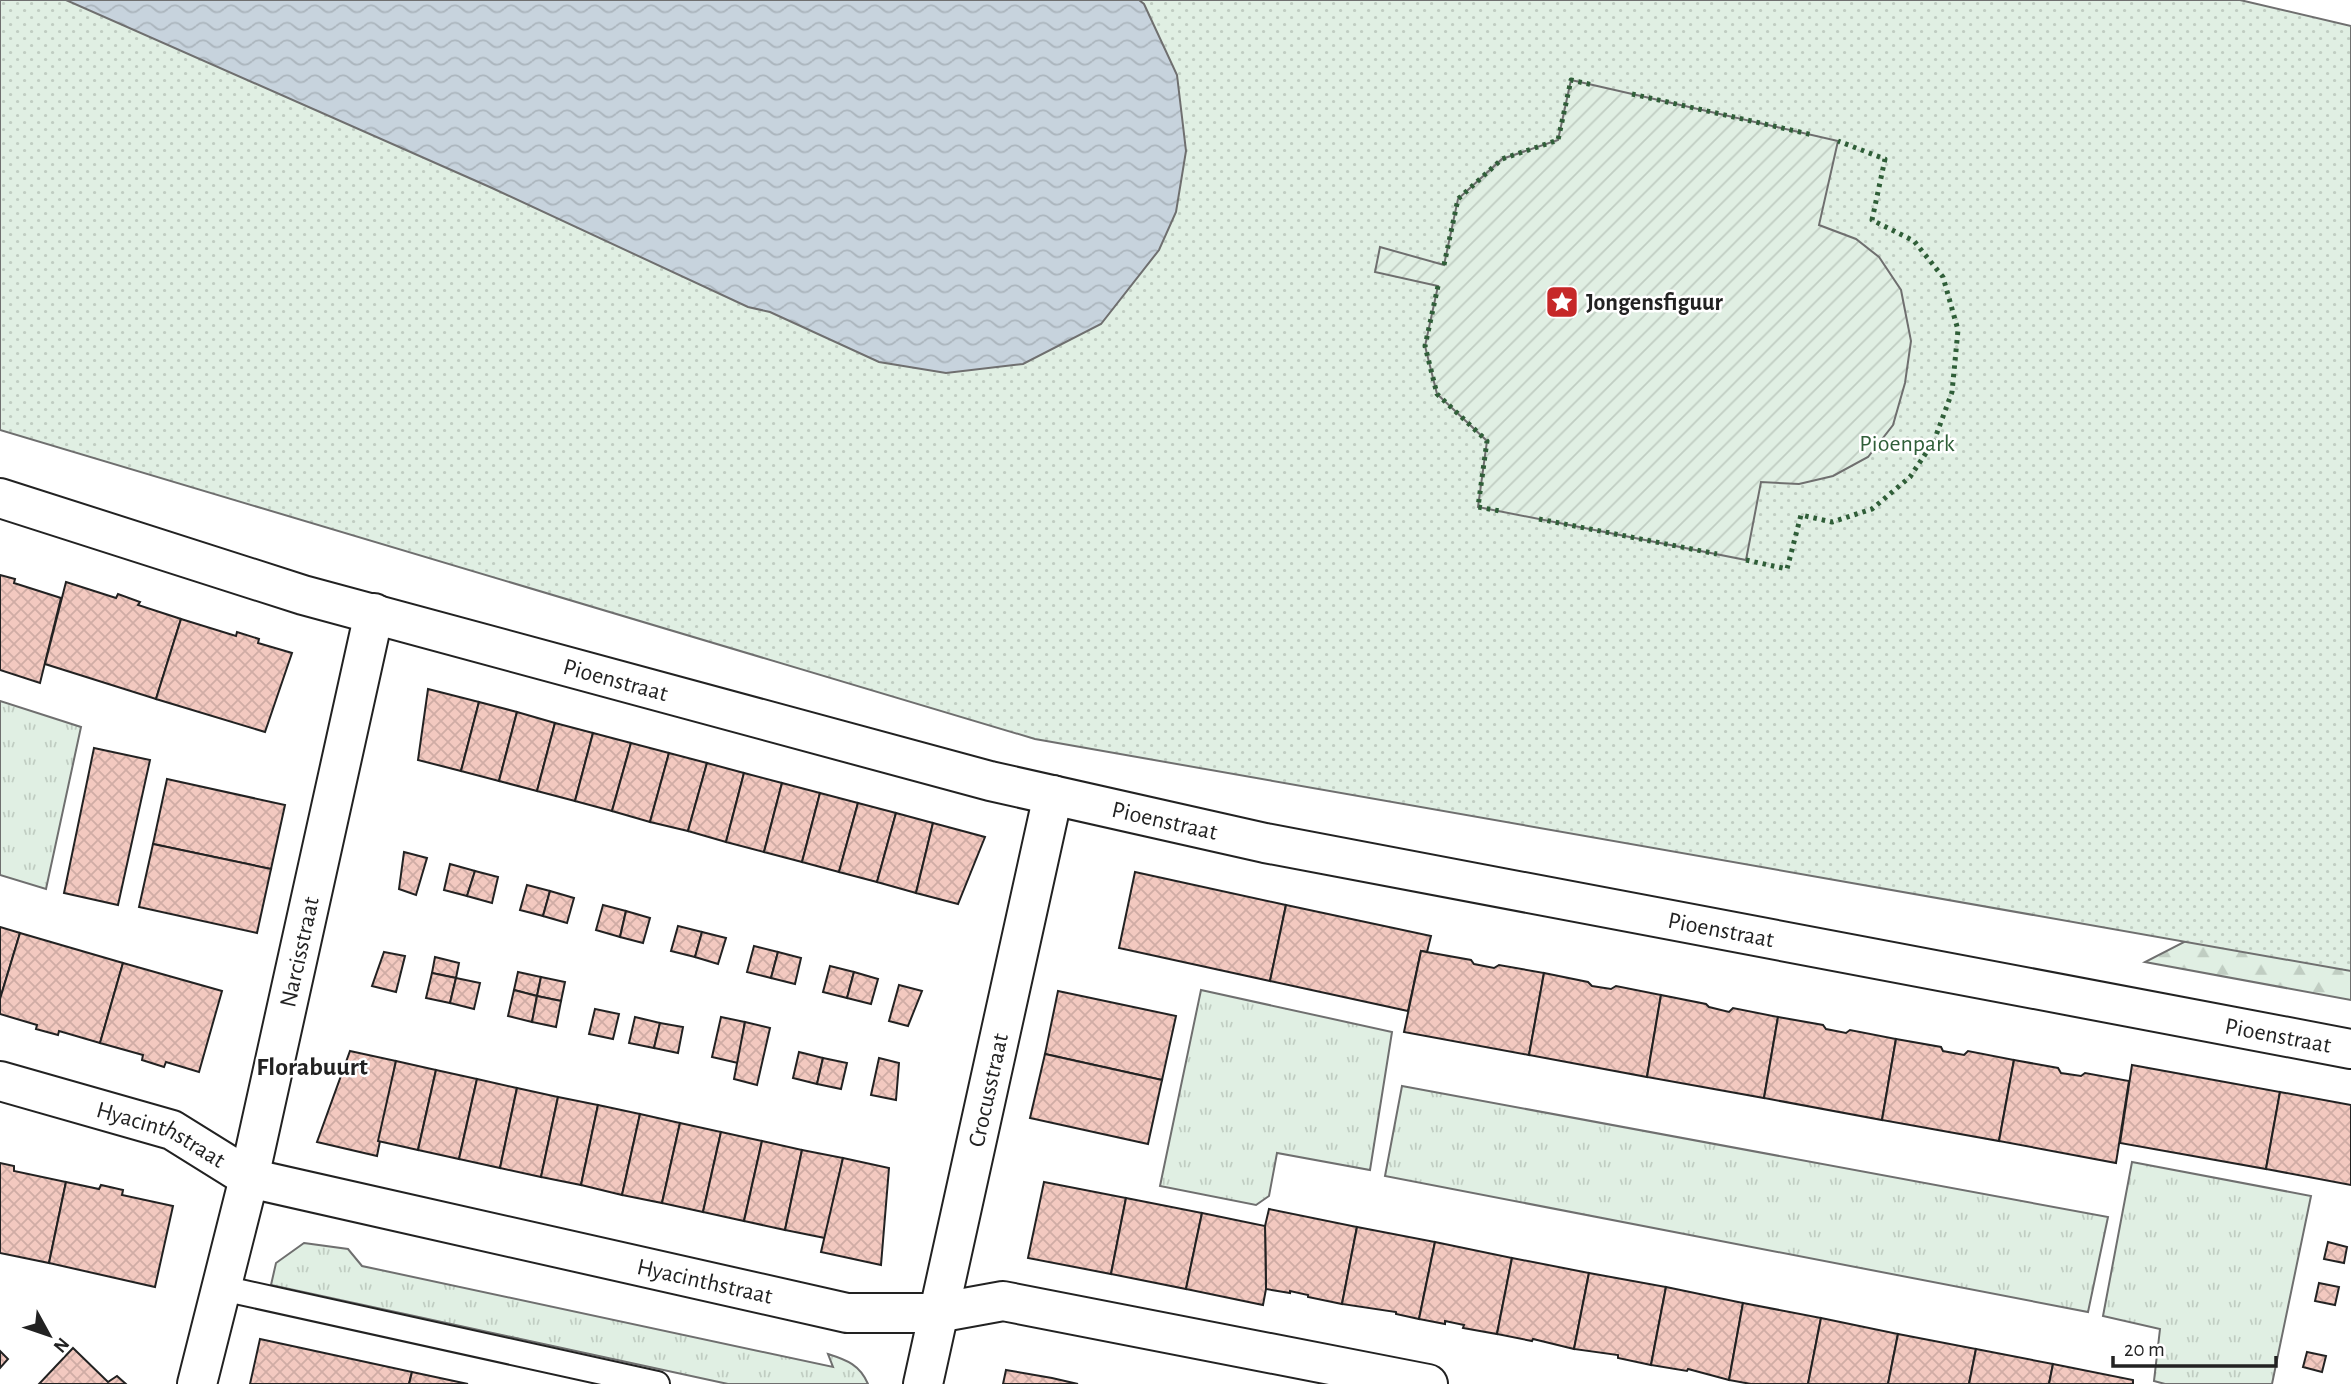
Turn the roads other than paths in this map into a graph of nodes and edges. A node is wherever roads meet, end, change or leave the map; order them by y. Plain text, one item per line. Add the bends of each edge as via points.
1 (0, 498) edge
2 (374, 613) junction
3 (1054, 795) junction
4 (2351, 1049) edge
5 (0, 1081) edge
6 (249, 1178) junction
7 (222, 1289) junction
8 (937, 1313) junction
9 (198, 1384) edge
10 (657, 1384) edge
11 (923, 1384) edge
12 (1428, 1384) edge

1 - 2 street, Pioenstraat via 303,595
2 - 3 street, Pioenstraat
2 - 6 street, Narcisstraat
3 - 4 street, Pioenstraat via 1265,843
3 - 8 street, Crocusstraat
5 - 6 street, Hyacinthstraat via 172,1130
6 - 7 street, Narcisstraat
6 - 8 street, Hyacinthstraat via 846,1313
7 - 9 street, Narcisstraat
7 - 10 lane
8 - 11 street, Crocusstraat
8 - 12 street, Hyacinthstraat via 1003,1301

